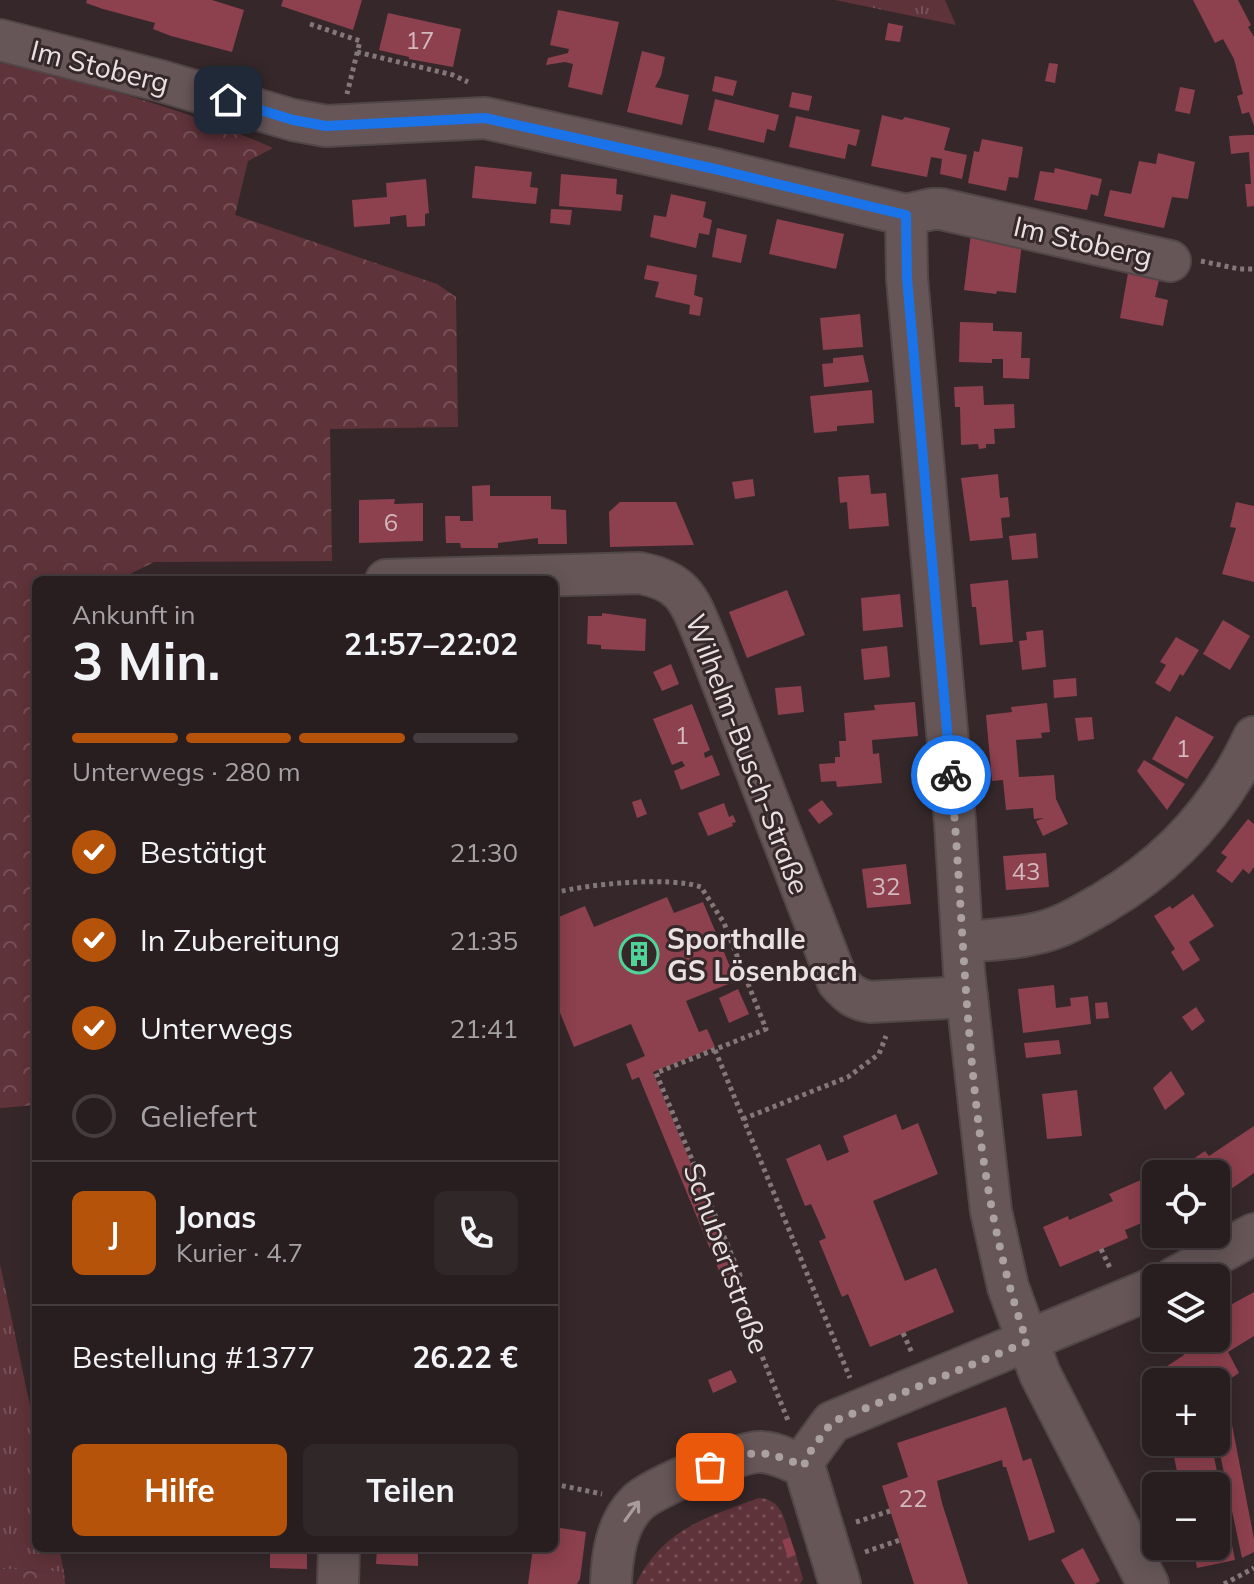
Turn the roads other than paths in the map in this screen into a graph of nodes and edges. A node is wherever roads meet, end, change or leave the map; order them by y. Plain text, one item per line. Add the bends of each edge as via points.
1 (0, 40) edge
2 (906, 215) junction
3 (1170, 261) road end
4 (531, 576) edge
5 (1254, 737) edge
6 (963, 942) junction
7 (967, 997) junction
8 (1254, 1234) edge
9 (1199, 1264) edge
10 (1142, 1293) edge
11 (1027, 1342) junction
12 (804, 1466) junction
13 (339, 1552) edge
14 (338, 1584) edge
15 (611, 1584) edge
16 (840, 1584) edge
17 (1148, 1584) edge

1 - 2 street, Im Stoberg via 293,120 338,126 485,118
2 - 3 street, Im Stoberg via 941,209
2 - 6 street
4 - 7 street, Wilhelm-Busch-Straße via 640,573 675,583 707,643 838,982 849,994 870,1002
5 - 6 street via 1228,786 1194,832 1135,884 1073,921 1044,931
6 - 7 street
7 - 11 street via 991,1211
8 - 9 street
10 - 11 street
11 - 12 street via 832,1422
11 - 17 street
15 -> 12 street via 616,1541 638,1501 753,1452
12 - 16 street
13 - 14 street

